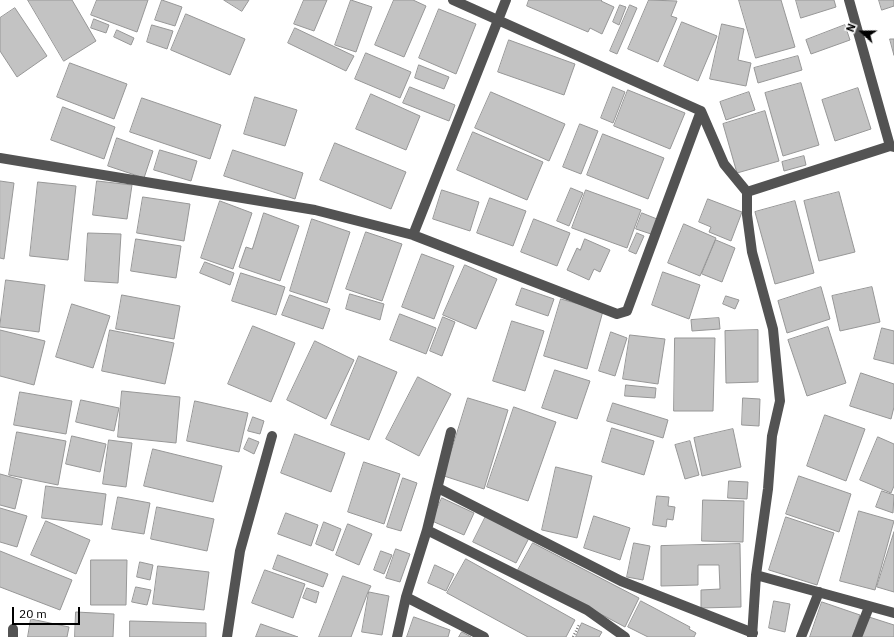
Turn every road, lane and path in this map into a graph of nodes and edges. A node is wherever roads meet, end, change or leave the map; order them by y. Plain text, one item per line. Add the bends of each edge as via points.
1 (453, 0) edge
2 (506, 0) edge
3 (848, 0) edge
4 (498, 21) junction
5 (701, 111) junction
6 (892, 146) edge
7 (0, 158) edge
8 (747, 192) junction
9 (413, 235) junction
10 (451, 432) dead end
11 (272, 436) dead end
12 (438, 488) junction
13 (426, 530) junction
14 (756, 575) junction
15 (818, 592) junction
16 (406, 597) junction
17 (868, 607) junction
18 (894, 613) edge
19 (752, 635) edge
20 (227, 637) edge
21 (396, 637) edge
22 (484, 637) edge
23 (625, 637) edge
24 (801, 637) edge
25 (857, 637) edge

1 - 4 street
2 - 4 street
3 - 6 street
4 - 5 street
4 - 9 street
5 - 8 street via 724,164
5 - 9 street via 626,311 622,313 617,314
6 - 8 street
7 - 9 street via 315,210
8 - 14 street via 752,252 773,329 780,401 772,436 768,489
10 - 12 street
11 - 20 street via 240,551
12 - 13 street
12 - 19 street via 621,581
13 - 16 street
13 - 23 street via 587,610
14 - 15 street
14 - 19 street
15 - 17 street
15 - 24 street
16 - 21 street
16 - 22 street
17 - 18 street
17 - 25 street

